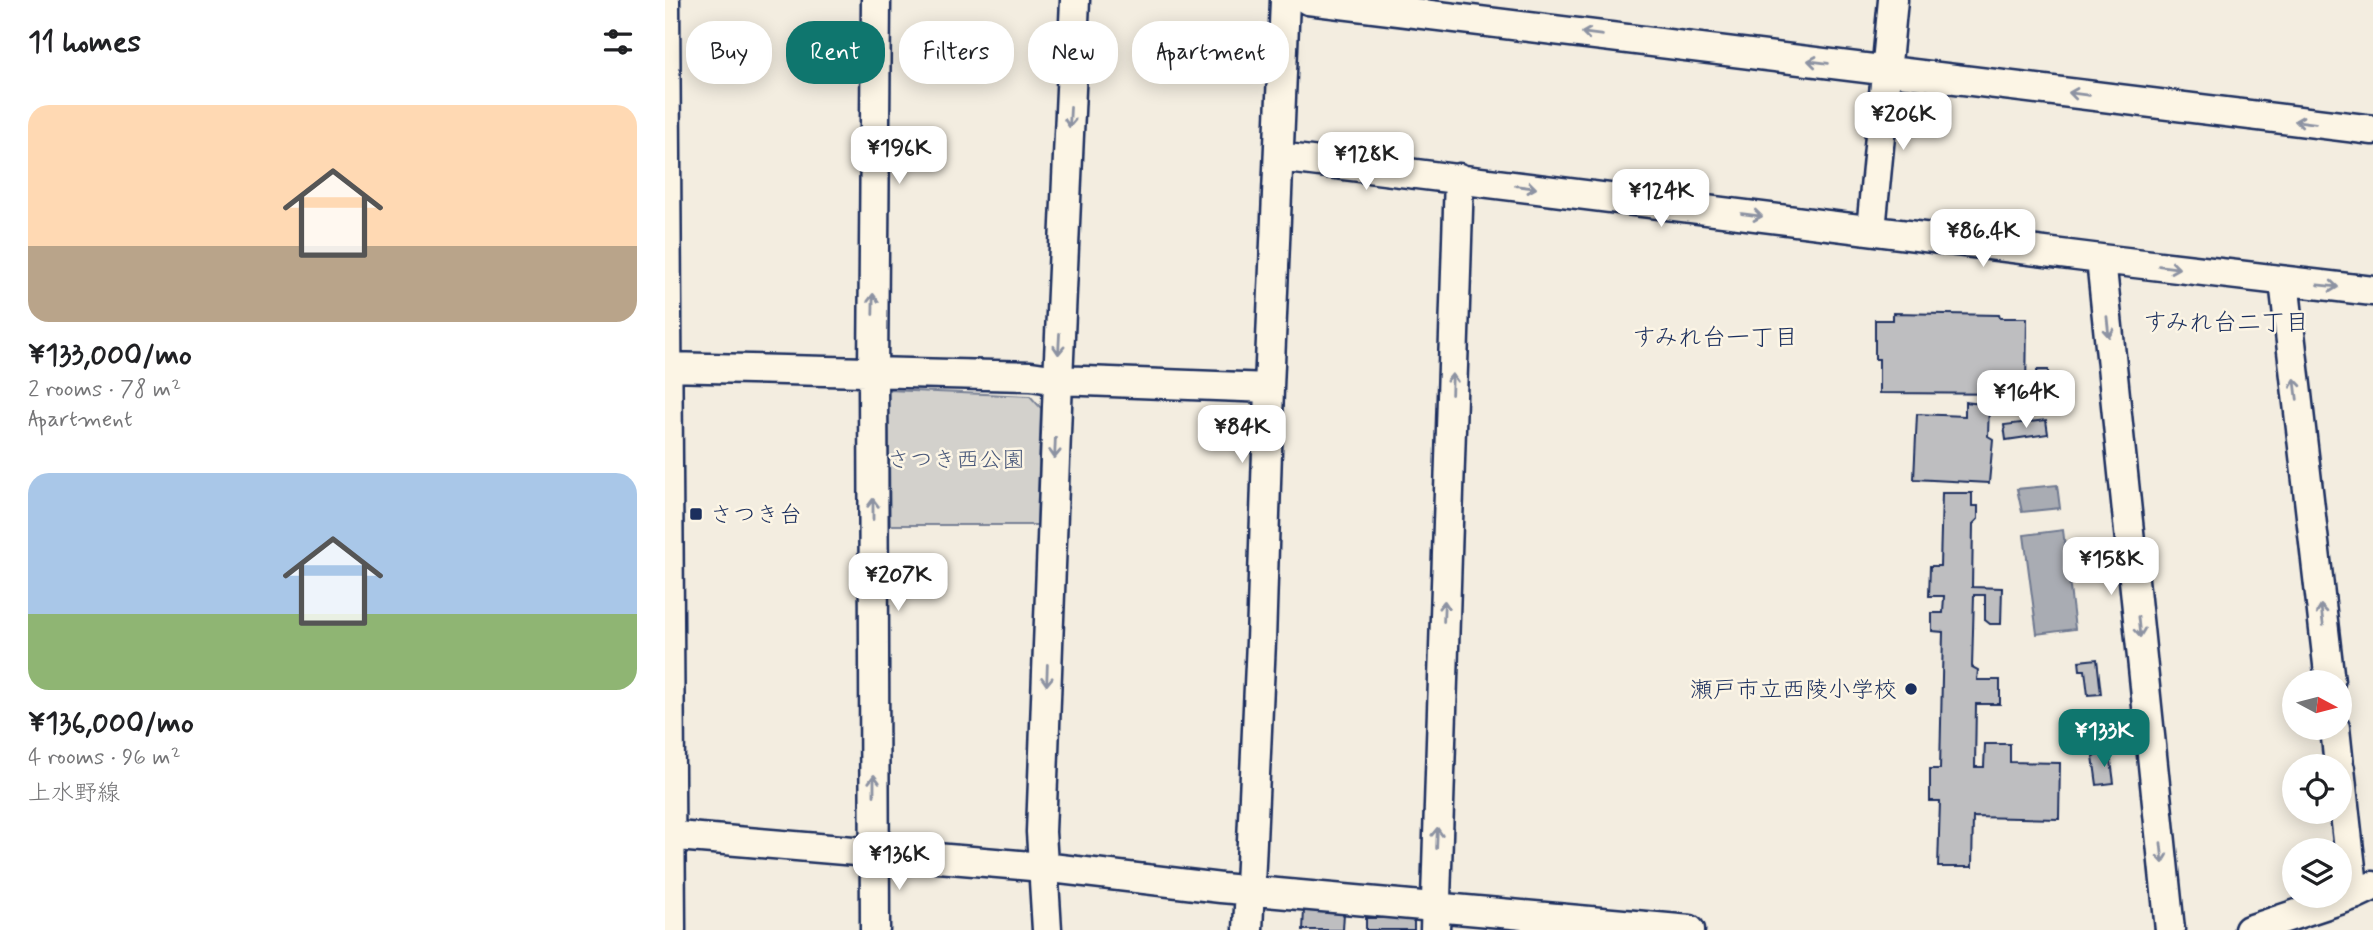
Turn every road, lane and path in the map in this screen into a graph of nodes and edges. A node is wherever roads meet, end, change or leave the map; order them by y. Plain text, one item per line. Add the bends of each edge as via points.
1 (665, 0) edge
2 (876, 0) edge
3 (1075, 0) edge
4 (1285, 0) edge
5 (1308, 0) edge
6 (1893, 0) edge
7 (1886, 70) junction
8 (2373, 130) edge
9 (1279, 158) junction
10 (1459, 178) junction
11 (1871, 230) junction
12 (2101, 259) junction
13 (2284, 281) junction
14 (2373, 290) edge
15 (666, 368) edge
16 (873, 372) junction
17 (1058, 380) junction
18 (1269, 388) junction
19 (667, 648) edge
20 (2329, 670) edge
21 (2351, 824) edge
22 (668, 836) edge
23 (875, 853) junction
24 (1043, 867) junction
25 (1248, 890) junction
26 (2364, 890) edge
27 (1435, 918) edge
28 (671, 930) edge
29 (875, 930) edge
30 (1047, 930) edge
31 (1248, 930) edge
32 (1690, 930) edge
33 (2170, 930) edge
34 (2249, 930) edge

1 - 15 street
16 -> 2 street
3 -> 17 street
4 - 9 street
7 -> 5 street
6 - 7 street
8 -> 7 street
7 - 11 street
9 - 10 street
9 - 18 street
10 -> 11 street
27 -> 10 street
11 - 12 street
12 -> 13 street
12 -> 33 street
13 -> 14 street
20 -> 13 street
15 - 16 street
15 - 19 street
16 - 17 street
23 -> 16 street
17 - 18 street
17 -> 24 street
18 - 25 street
19 - 22 street
21 - 26 street
22 - 23 street
22 - 28 street
23 - 24 street
23 - 29 street
24 - 25 street
24 - 30 street
25 - 27 street
25 - 31 street
26 - 34 street
27 - 32 street

